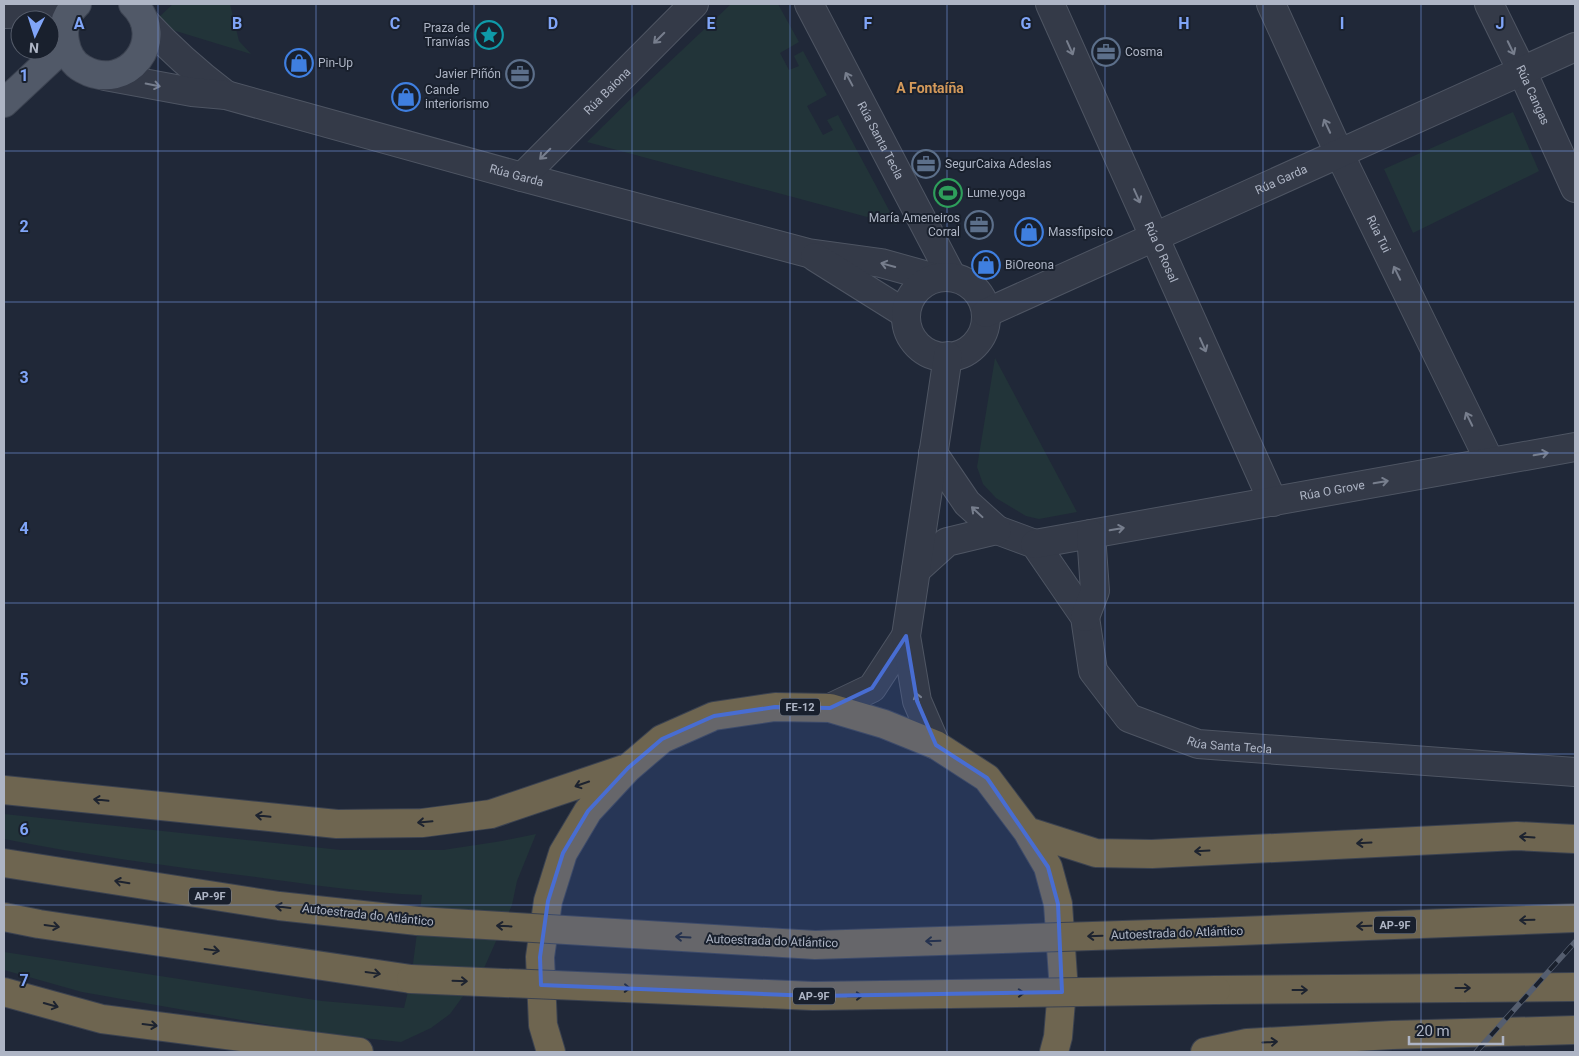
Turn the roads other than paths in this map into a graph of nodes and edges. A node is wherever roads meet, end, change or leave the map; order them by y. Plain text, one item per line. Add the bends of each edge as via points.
1 (694, 4) edge
2 (809, 4) edge
3 (1050, 4) edge
4 (1271, 4) edge
5 (1489, 4) edge
6 (74, 6) edge
7 (139, 13) edge
8 (4, 14) edge
9 (60, 35) edge
10 (60, 39) edge
11 (1575, 47) edge
12 (40, 60) edge
13 (1522, 71) junction
14 (105, 76) junction
15 (226, 95) junction
16 (4, 103) edge
17 (1339, 153) junction
18 (522, 177) junction
19 (1575, 188) edge
20 (1155, 236) junction
21 (808, 253) junction
22 (943, 278) junction
23 (986, 313) junction
24 (906, 314) junction
25 (948, 356) junction
26 (1575, 448) edge
27 (933, 454) junction
28 (1490, 462) junction
29 (1272, 502) junction
30 (997, 530) junction
31 (1091, 534) junction
32 (948, 542) junction
33 (1035, 544) junction
34 (916, 570) junction
35 (1085, 617) junction
36 (906, 636) junction
37 (830, 708) junction
38 (936, 745) junction
39 (628, 768) junction
40 (1575, 772) edge
41 (4, 790) edge
42 (1027, 831) junction
43 (1575, 839) edge
44 (4, 863) edge
45 (4, 917) edge
46 (1575, 918) edge
47 (1575, 987) edge
48 (4, 992) edge
49 (1575, 1030) edge
50 (359, 1052) edge
51 (551, 1052) edge
52 (1054, 1052) edge
53 (1205, 1052) edge

1 -> 18 street, Rúa Baiona
22 -> 2 street, Rúa Santa Tecla
3 -> 20 street, Rúa O Rosal
17 -> 4 street, Rúa Tui
5 -> 13 street, Rúa Cangas
6 - 8 street via 42,13
6 - 9 main road
7 - 14 main road via 147,34 145,47 130,68
7 - 15 street, Rúa Garda via 170,48
10 - 14 main road via 70,58 80,67 91,74
11 - 13 street, Rúa Garda
12 - 16 main road
13 - 17 street, Rúa Garda
13 - 19 street, Rúa Cangas
14 -> 15 street, Rúa Garda
15 - 18 street, Rúa Garda
17 - 20 street, Rúa Garda
28 -> 17 street, Rúa Tui
18 - 21 street, Rúa Garda
20 - 23 street, Rúa Garda
20 -> 29 street, Rúa O Rosal
22 -> 21 street, Rúa Garda via 881,263
21 - 24 street, Rúa Garda
22 - 23 street via 964,281 975,289
22 - 24 street via 924,283 915,291 908,302
23 - 25 street via 985,326 972,347
24 - 25 street via 907,327 922,349 934,355
25 - 27 street
28 -> 26 street, Rúa O Grove
30 -> 27 street via 967,502
27 - 32 street via 935,514
27 - 34 street
29 -> 28 street, Rúa O Grove
31 -> 29 street, Rúa O Grove
30 - 32 street
30 - 33 street
31 - 33 street, Rúa O Grove
31 - 35 street via 1095,591
32 - 34 street
33 - 35 street, Rúa Santa Tecla
34 - 36 street
35 - 40 street, Rúa Santa Tecla via 1093,671 1129,718 1198,744
36 - 37 street via 872,688
38 -> 36 street via 917,701
37 - 38 highway, FE-12 via 884,724
37 - 39 highway, FE-12 via 775,707 714,716 662,739
38 - 42 highway, FE-12 via 987,778
39 -> 41 highway via 491,814 422,823 337,824
39 - 51 highway, FE-12 via 588,811 563,853 548,901 540,957 544,1025
43 -> 42 highway via 1517,836 1142,854 1096,852
42 - 52 highway, FE-12 via 1048,867 1058,904 1063,977
46 -> 44 highway, Autoestrada do Atlántico / AP-9F, bridge via 815,945 418,921 279,906
45 -> 47 highway, AP-9F, bridge via 412,979 813,996
48 -> 50 highway via 102,1019
53 -> 49 highway via 1247,1043

